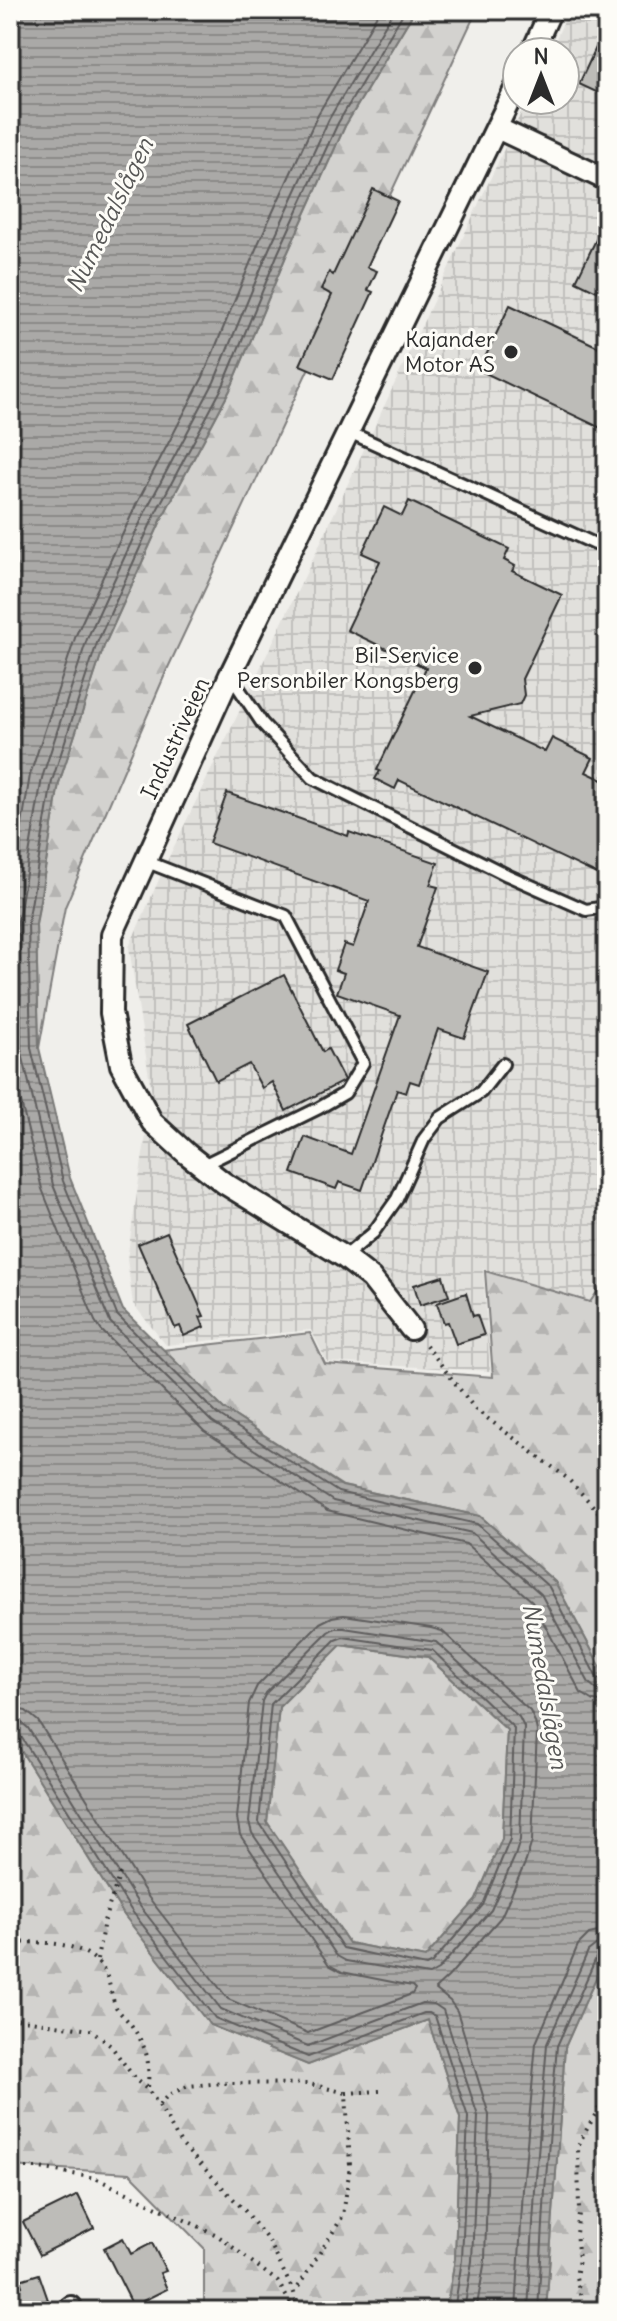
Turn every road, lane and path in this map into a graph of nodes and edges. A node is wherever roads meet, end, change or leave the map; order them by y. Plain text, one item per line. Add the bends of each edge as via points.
1 (551, 10) edge
2 (539, 36) edge
3 (503, 116) edge
4 (497, 128) junction
5 (607, 180) edge
6 (349, 432) junction
7 (607, 545) edge
8 (230, 675) junction
9 (144, 861) junction
10 (607, 907) edge
11 (503, 1064) dead end
12 (201, 1166) junction
13 (344, 1257) junction
14 (411, 1329) joint
15 (607, 1524) edge
16 (120, 1873) dead end
17 (10, 1930) edge
18 (15, 1943) junction
19 (97, 1960) junction
20 (10, 1963) edge
21 (10, 2018) edge
22 (148, 2090) junction
23 (380, 2091) dead end
24 (346, 2093) junction
25 (607, 2094) edge
26 (159, 2105) junction
27 (10, 2168) edge
28 (294, 2293) junction
29 (297, 2311) edge
30 (579, 2311) edge

1 - 2 street
3 - 4 street, Industriveien
4 - 5 street
4 - 6 street, Industriveien
6 - 7 lane
6 - 8 street, Industriveien
8 - 9 street, Industriveien
8 - 10 lane via 262,723 313,778 586,910
9 - 12 street, Industriveien via 112,935 111,1013 121,1065 152,1122
9 - 12 lane via 286,916 363,1063 345,1093
11 - 13 lane via 481,1092 440,1118 389,1211
12 - 13 street, Industriveien
13 - 14 street, Industriveien via 371,1278
14 - 15 path via 475,1409 567,1478
16 - 19 path
17 - 18 path
18 - 19 path via 56,1943
18 - 20 path
19 - 22 path via 116,2006 149,2058
21 - 22 path via 90,2030
22 - 26 path
23 - 24 path
24 - 26 path via 310,2084 224,2083 188,2086
24 - 28 path via 350,2166 343,2216
25 - 30 path via 578,2145
26 - 28 path via 181,2144 270,2243
27 - 29 path via 95,2178 217,2235 278,2282
28 - 29 path

